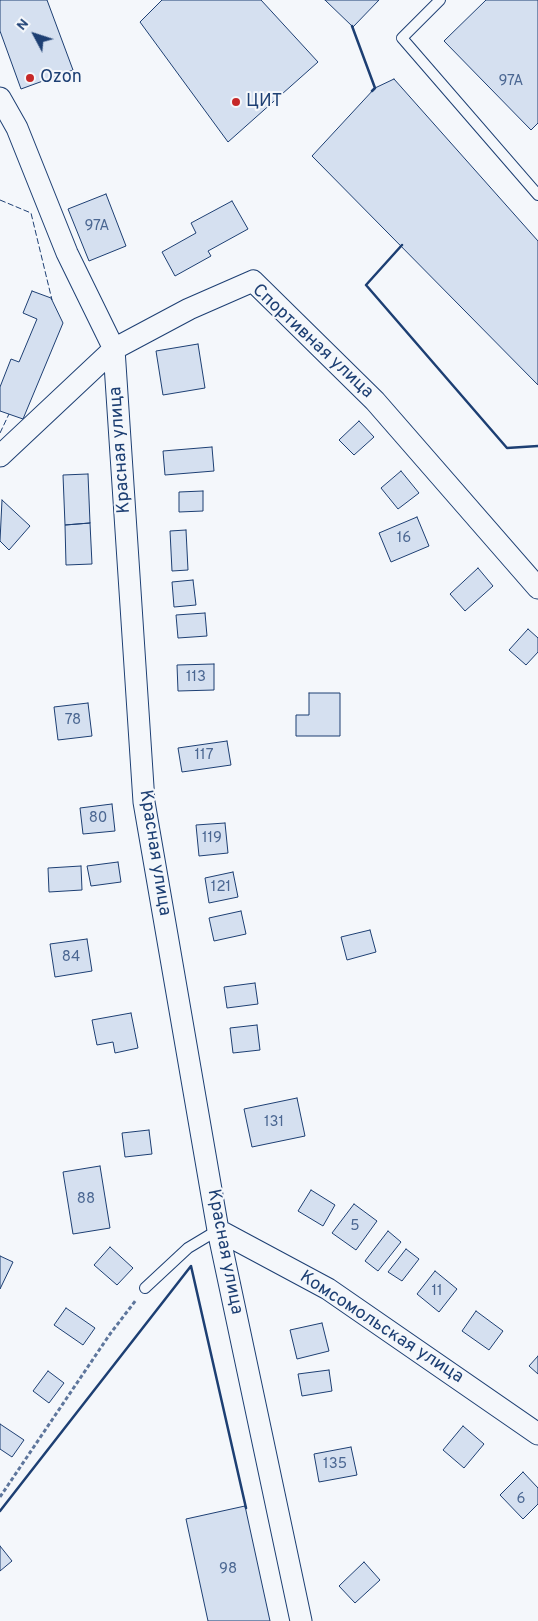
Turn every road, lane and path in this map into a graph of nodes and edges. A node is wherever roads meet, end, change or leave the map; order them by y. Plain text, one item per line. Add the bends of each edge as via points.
1 (440, 0) edge
2 (0, 98) edge
3 (538, 195) edge
4 (114, 349) junction
5 (0, 456) edge
6 (538, 588) edge
7 (218, 1230) junction
8 (145, 1288) joint
9 (538, 1434) edge
10 (0, 1497) edge
11 (301, 1621) edge

1 - 3 lane via 402,38
2 - 4 street, Красная улица via 17,128 67,253
4 - 5 street, Спортивная улица
4 - 6 street, Спортивная улица via 189,309 253,282 375,401
4 - 7 street, Красная улица via 144,802
7 - 8 lane via 188,1248
7 - 9 street, Комсомольская улица via 328,1288
7 - 11 street, Красная улица
8 - 10 path via 110,1334

